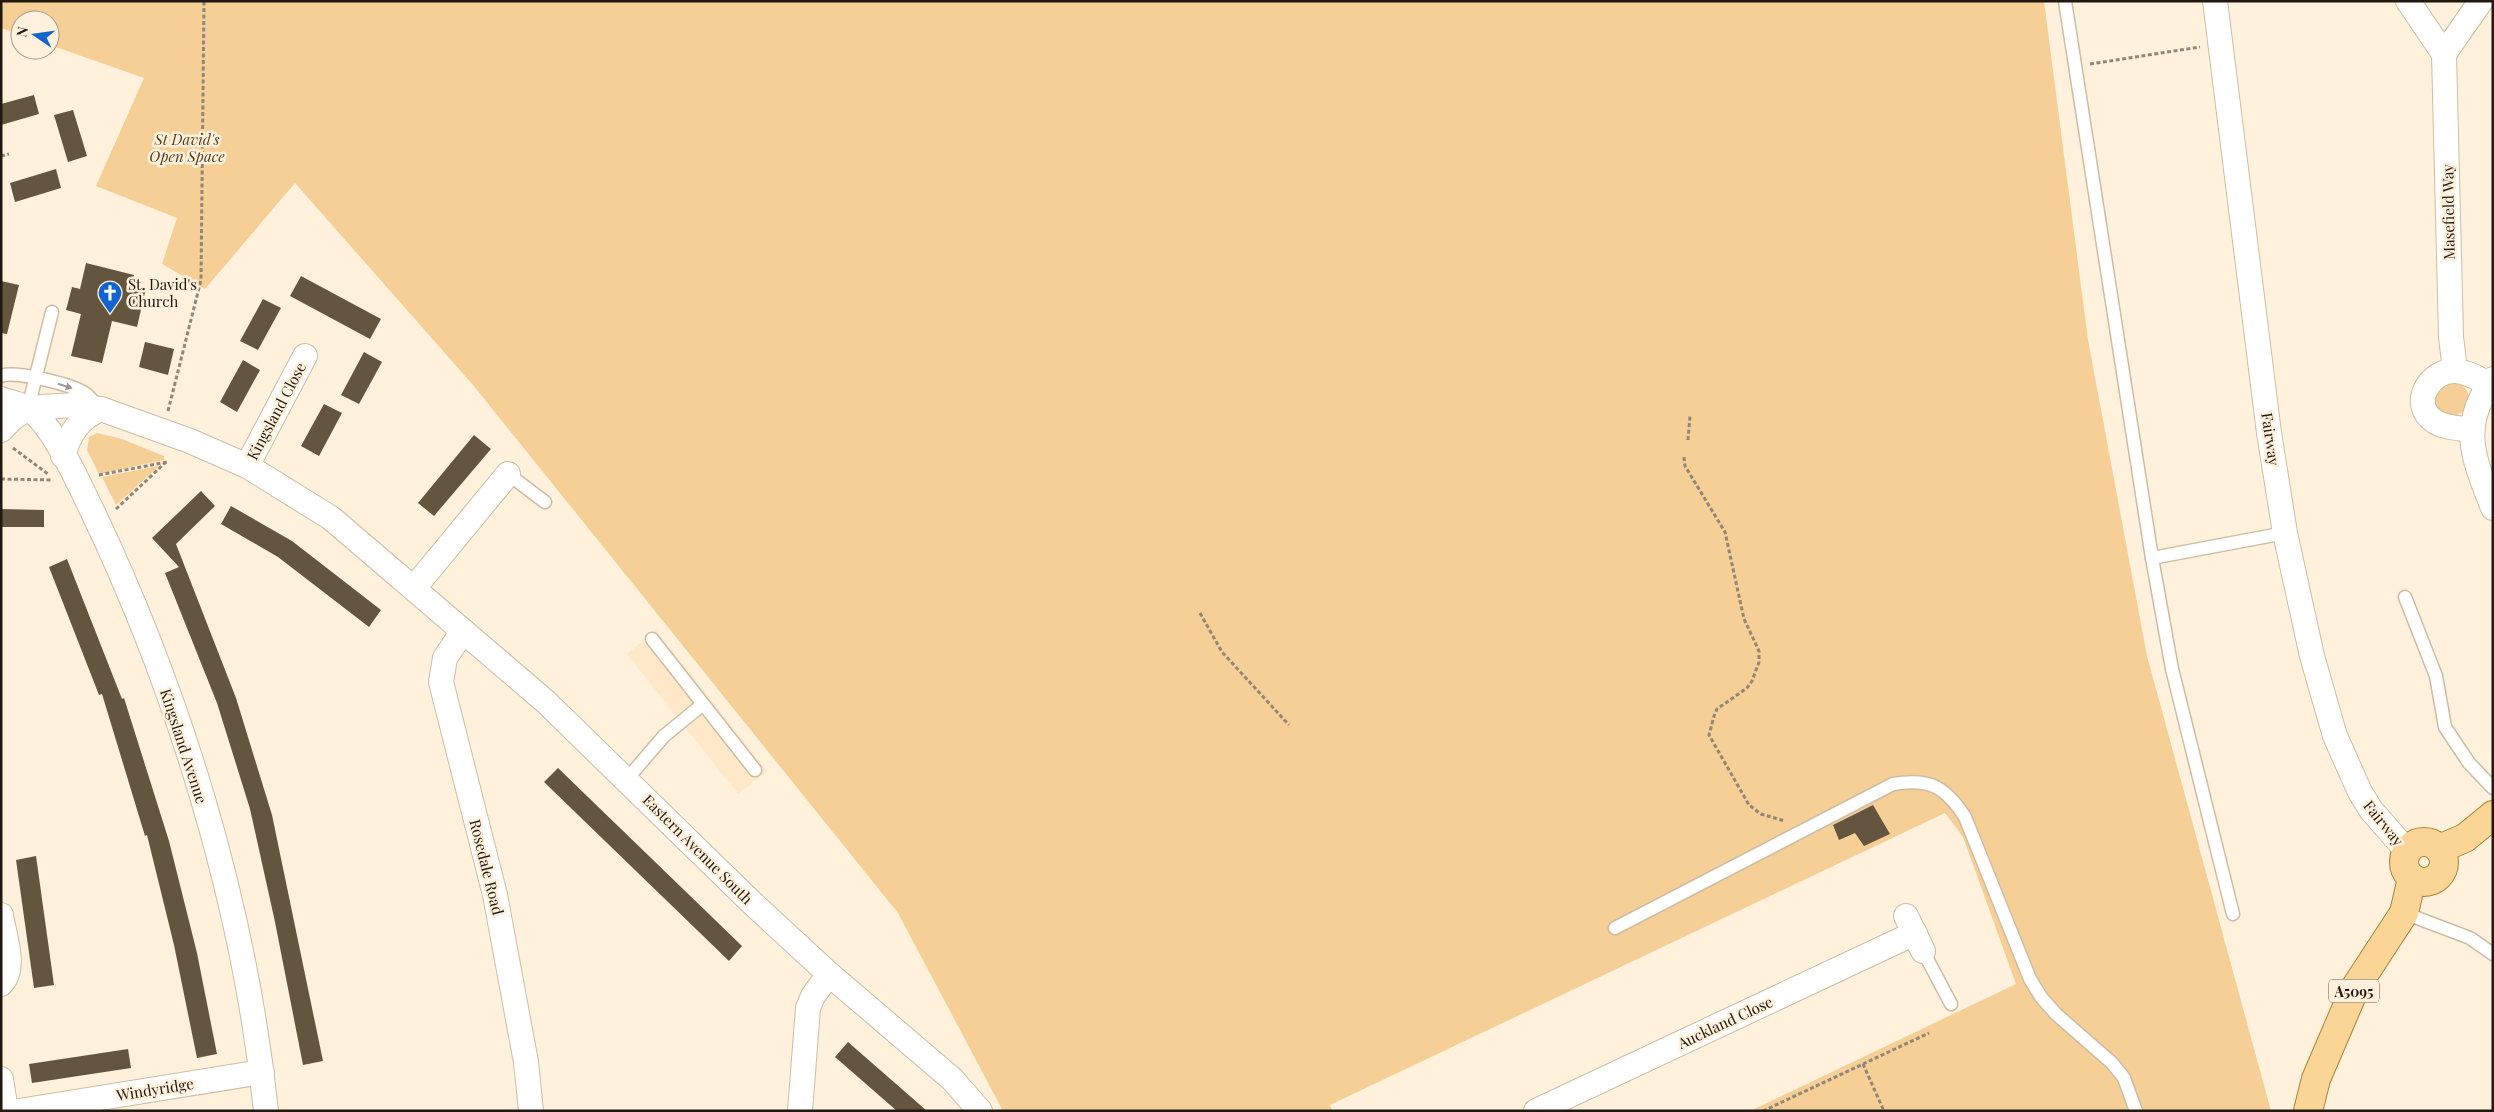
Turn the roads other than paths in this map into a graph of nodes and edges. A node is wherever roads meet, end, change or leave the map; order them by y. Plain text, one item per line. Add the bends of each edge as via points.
1 (2065, 1) edge
2 (2215, 1) edge
3 (2408, 1) edge
4 (2481, 1) edge
5 (2444, 54) junction
6 (52, 312) dead end
7 (305, 356) dead end
8 (2454, 370) junction
9 (1, 376) edge
10 (36, 377) junction
11 (2491, 382) edge
12 (1, 399) edge
13 (28, 408) junction
14 (101, 410) junction
15 (2472, 430) junction
16 (5, 438) edge
17 (63, 456) junction
18 (247, 466) junction
19 (508, 474) joint
20 (545, 502) dead end
21 (2493, 508) edge
22 (2286, 533) junction
23 (2152, 558) junction
24 (414, 588) junction
25 (2405, 597) dead end
26 (463, 631) junction
27 (652, 639) dead end
28 (703, 704) junction
29 (755, 770) dead end
30 (627, 779) junction
31 (2493, 788) edge
32 (2493, 815) edge
33 (2440, 849) junction
34 (2407, 851) junction
35 (2412, 878) junction
36 (2404, 913) junction
37 (2233, 914) dead end
38 (1, 915) edge
39 (1615, 928) dead end
40 (1915, 933) joint
41 (2493, 954) edge
42 (829, 974) junction
43 (1, 984) edge
44 (1950, 1004) dead end
45 (262, 1072) junction
46 (1, 1079) edge
47 (6, 1111) edge
48 (19, 1111) edge
49 (266, 1111) edge
50 (531, 1111) edge
51 (800, 1111) edge
52 (980, 1111) edge
53 (1536, 1111) edge
54 (2136, 1111) edge
55 (2308, 1111) edge

1 - 23 lane
2 - 22 street, Fairway via 2269,433
3 - 5 street
4 - 5 street
5 - 8 street, Masefield Way
6 - 10 lane
7 - 18 street, Kingsland Close
8 - 11 street
8 - 15 street via 2440,374 2427,384 2425,408 2428,416 2440,424
9 - 10 lane via 7,373
10 - 13 lane
10 -> 14 lane via 85,393
11 - 15 street via 2478,407
12 - 13 street
13 - 14 street, Eastern Avenue South via 74,405
13 - 16 street via 13,418
13 - 17 street, Kingsland Avenue via 50,432
14 - 17 street via 76,426
14 - 18 street, Eastern Avenue South via 190,441
15 - 21 street via 2474,458
17 - 45 street, Kingsland Avenue via 120,569 152,650 201,797 235,926
18 - 24 street, Eastern Avenue South via 331,518
19 - 20 lane
19 - 24 street
22 - 23 lane
22 - 34 street, Fairway via 2312,656 2335,736 2371,810
23 - 37 lane via 2172,669
24 - 26 street, Eastern Avenue South
25 - 31 lane via 2436,676 2445,727 2469,763
26 - 30 street, Eastern Avenue South via 546,702
26 - 50 street, Rosedale Road via 445,658 442,682 495,895
27 - 28 lane
28 - 29 lane
28 - 30 lane via 664,736
30 - 42 street, Eastern Avenue South
32 - 33 main road via 2465,838
33 - 34 main road via 2426,841 2411,845
33 - 35 main road via 2443,857 2441,872 2426,882
34 - 35 main road, A5095 via 2404,866
35 - 36 main road, A5095
36 - 41 lane via 2470,938
36 - 55 main road, A5095 via 2355,988 2316,1079
38 - 43 street via 9,966 8,975
39 - 54 lane via 1893,784 1926,782 1953,799 1965,817 2030,979 2041,998 2124,1078
40 - 44 lane
40 - 53 street, Auckland Close
42 - 51 street via 808,1008
42 - 52 street, Eastern Avenue South via 952,1078
45 - 48 street, Windyridge
45 - 49 street, Kingsland Avenue
46 - 47 street

